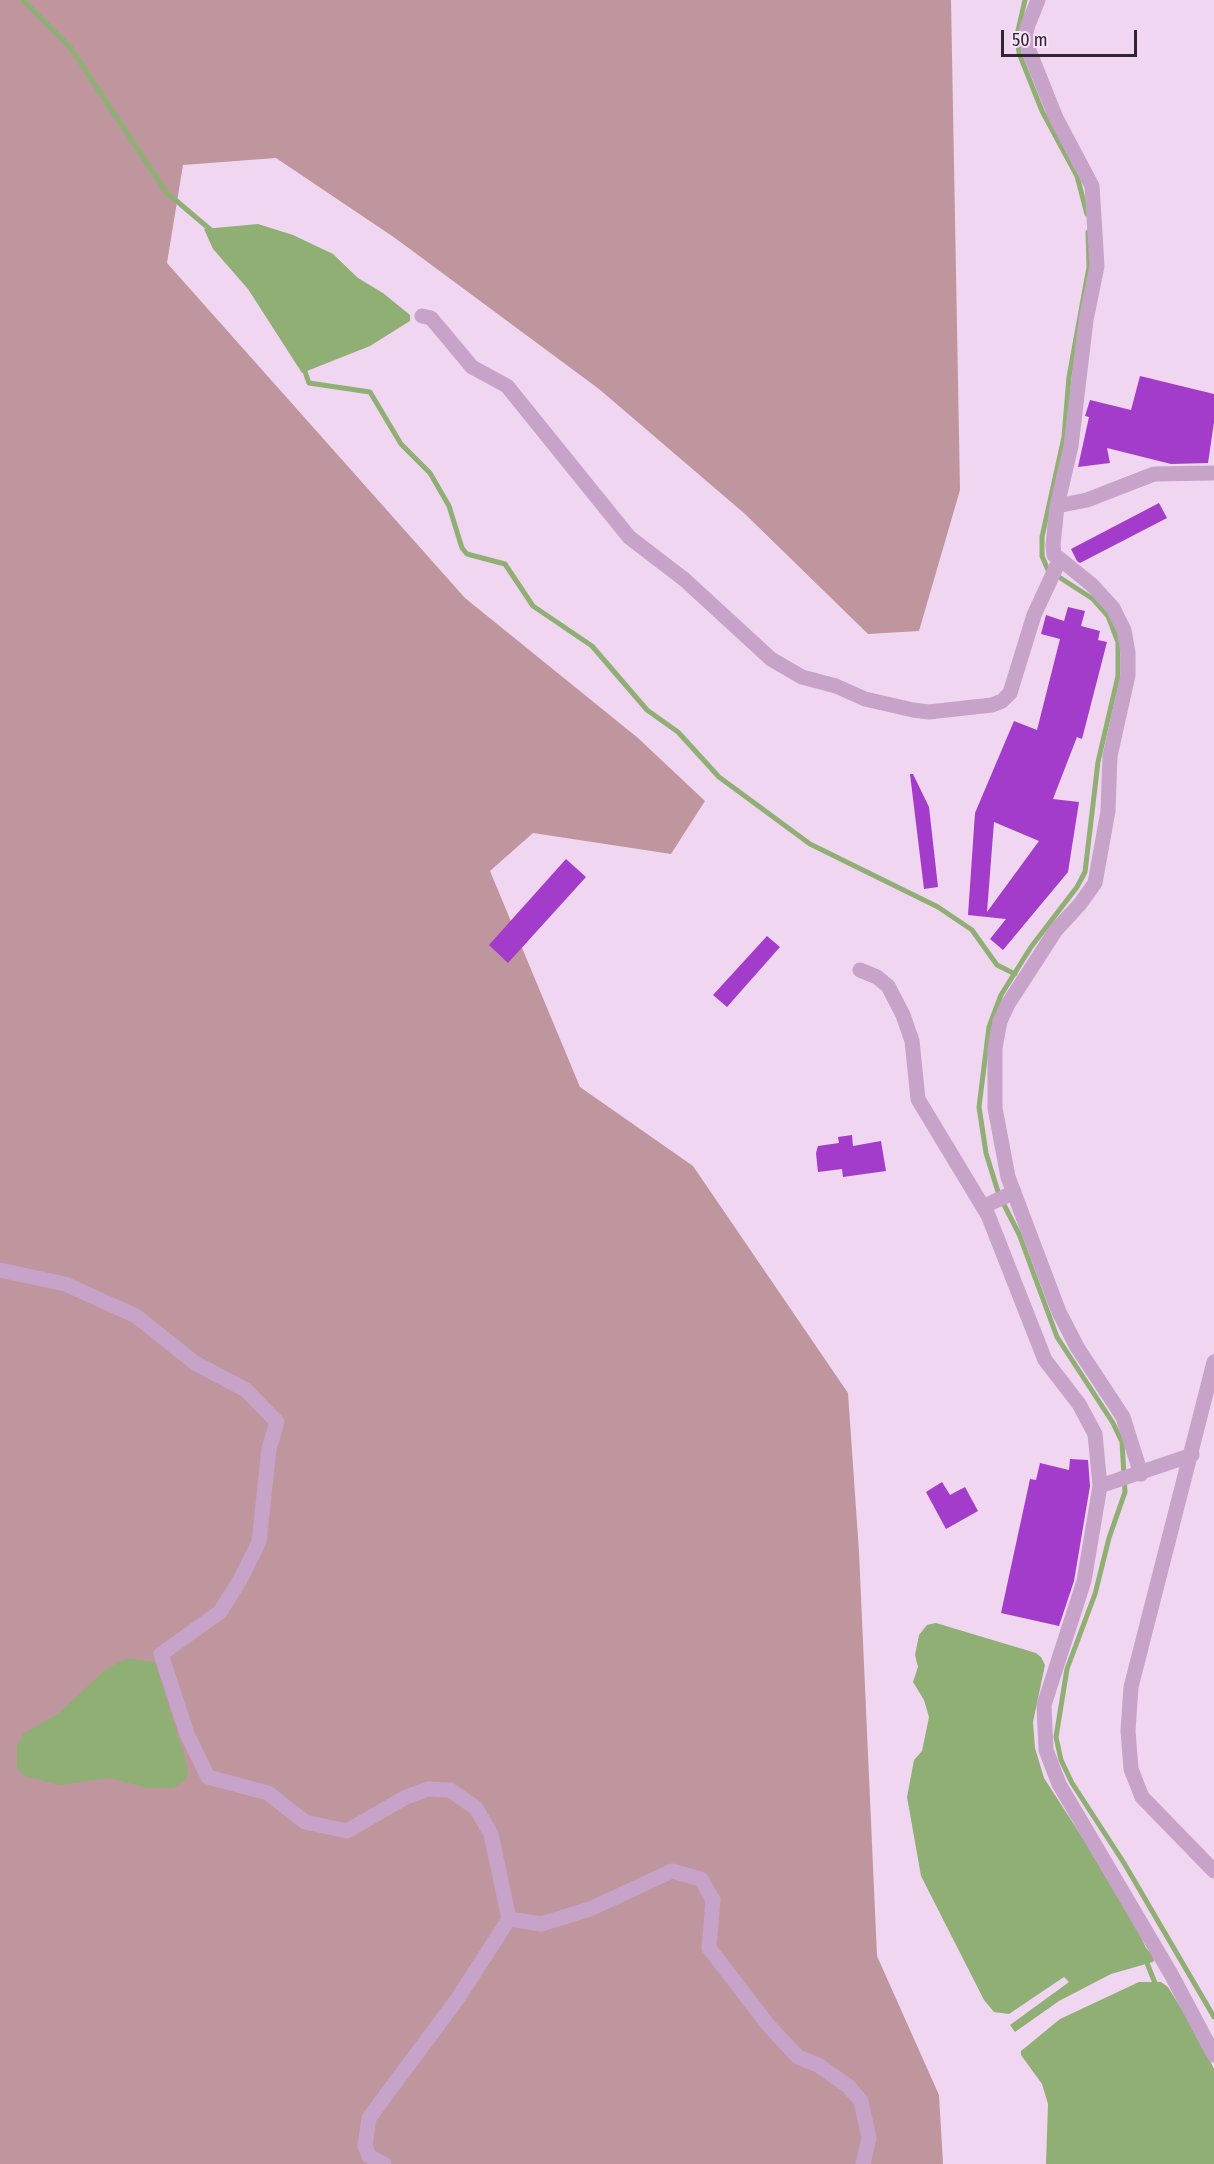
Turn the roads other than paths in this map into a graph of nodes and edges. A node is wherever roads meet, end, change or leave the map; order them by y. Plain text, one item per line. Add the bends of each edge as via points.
1 (1038, 0) edge
2 (422, 316) dead end
3 (1214, 473) edge
4 (1057, 506) junction
5 (1055, 569) junction
6 (860, 970) dead end
7 (1000, 1199) junction
8 (0, 1270) edge
9 (1214, 1362) edge
10 (1192, 1455) junction
11 (1137, 1475) junction
12 (1106, 1485) junction
13 (1214, 1871) edge
14 (509, 1919) junction
15 (1214, 2055) edge
16 (384, 2164) edge
17 (863, 2164) edge

1 - 4 street via 1025,36 1028,48 1056,118 1084,166 1095,210 1097,266 1086,320 1078,409
2 - 5 street via 431,318 472,367 507,386 629,537 685,580 751,643 802,677 913,711 992,705 1010,693 1034,615
3 - 4 street via 1154,474 1087,500
4 - 5 street
5 - 7 street via 1092,585 1113,608 1124,630 1128,675 1110,756 1108,811 1095,883 1056,930 1000,1021 995,1048 994,1108
6 - 7 street via 888,986 912,1041 918,1099
7 - 11 street via 1025,1215 1059,1312 1123,1417
7 - 12 street via 1023,1301 1045,1360 1079,1404 1095,1434
8 - 14 street via 65,1284 136,1316 195,1363 246,1390 277,1422 269,1449 259,1542 220,1612 161,1654 187,1734 208,1777 268,1793 306,1822 346,1831 406,1797 428,1789 450,1790 476,1808 491,1834
9 - 10 street
10 - 11 street
10 - 13 street via 1131,1687 1128,1731 1131,1769 1142,1797
11 - 12 street
12 - 15 street via 1084,1581 1044,1705 1046,1750 1059,1784 1155,1944
14 - 16 street via 458,1998 369,2118 365,2146 369,2156
14 - 17 street via 541,1924 590,1909 672,1871 701,1879 713,1900 709,1948 798,2057 848,2086 861,2101 869,2138

